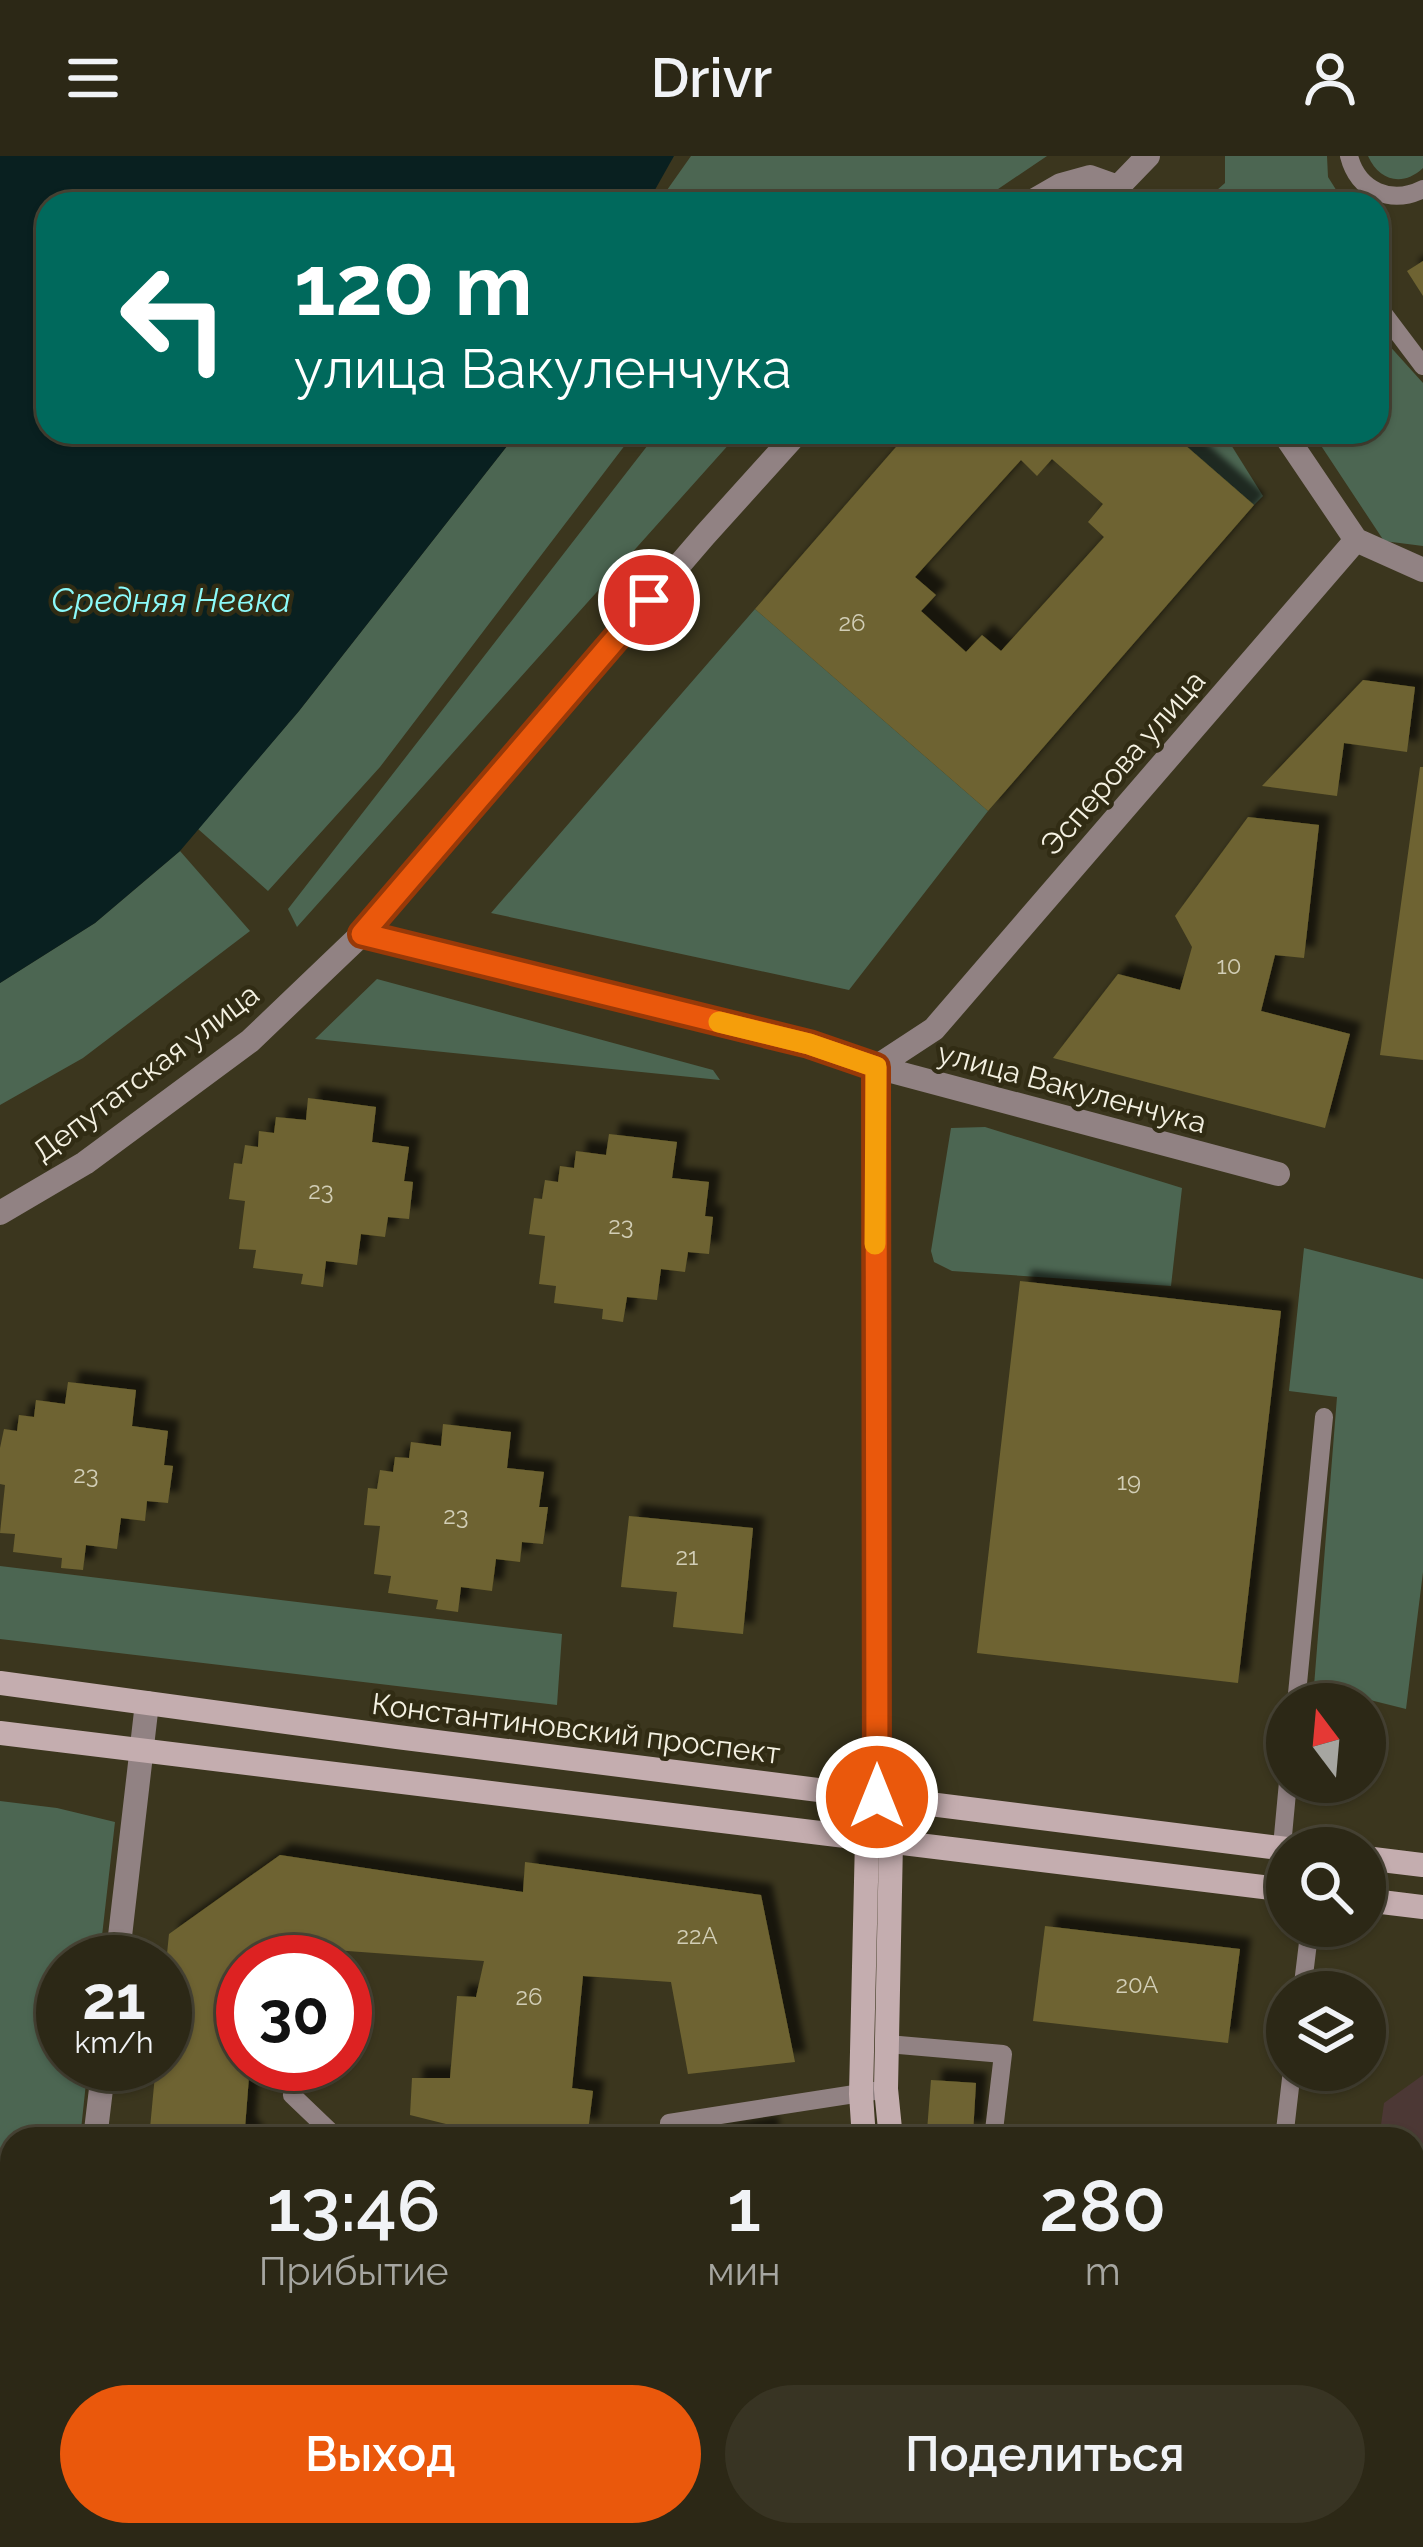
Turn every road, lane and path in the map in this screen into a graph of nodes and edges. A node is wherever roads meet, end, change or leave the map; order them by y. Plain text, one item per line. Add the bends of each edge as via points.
1 (1148, 156) edge
2 (1349, 156) edge
3 (1423, 189) edge
4 (1049, 192) edge
5 (1117, 192) edge
6 (1126, 192) edge
7 (1372, 192) edge
8 (1389, 201) edge
9 (1389, 321) edge
10 (1423, 366) edge
11 (787, 444) edge
12 (1291, 444) edge
13 (1356, 540) junction
14 (1423, 570) edge
15 (362, 934) junction
16 (876, 1067) junction
17 (1278, 1174) dead end
18 (0, 1213) edge
19 (1324, 1417) dead end
20 (0, 1683) edge
21 (1298, 1683) edge
22 (147, 1703) junction
23 (0, 1733) edge
24 (142, 1751) junction
25 (877, 1797) junction
26 (879, 1840) junction
27 (1266, 1846) edge
28 (1386, 1861) edge
29 (1423, 1865) edge
30 (1266, 1888) edge
31 (1386, 1903) edge
32 (1423, 1907) edge
33 (119, 1935) edge
34 (899, 2045) dead end
35 (101, 2091) edge
36 (294, 2091) edge
37 (873, 2091) junction
38 (1290, 2091) edge
39 (96, 2127) edge
40 (325, 2127) edge
41 (669, 2127) edge
42 (866, 2127) edge
43 (886, 2127) edge
44 (994, 2127) edge
45 (1285, 2127) edge

1 - 6 street
2 - 7 lane
3 - 8 lane
4 - 5 street via 1090,177
9 - 10 lane
11 - 15 street, Депутатская улица
12 - 13 street
13 - 14 street
13 - 16 street, Эсперова улица via 934,1029
15 - 16 street, улица Вакуленчука
15 - 18 street, Депутатская улица via 250,1041 85,1163
16 - 17 street, улица Вакуленчука
16 - 25 street
19 - 21 lane
20 - 22 street, Константиновский проспект
22 - 24 street
22 - 25 street, Константиновский проспект
23 - 24 street
24 - 26 street
24 - 33 street
25 - 26 street
25 - 27 street, Константиновский проспект
26 - 30 street
26 - 37 street
28 - 29 street
31 - 32 street
34 - 44 lane via 1003,2054
35 - 39 street
36 - 40 lane
37 - 41 lane
37 - 42 street
37 - 43 street
38 - 45 lane

